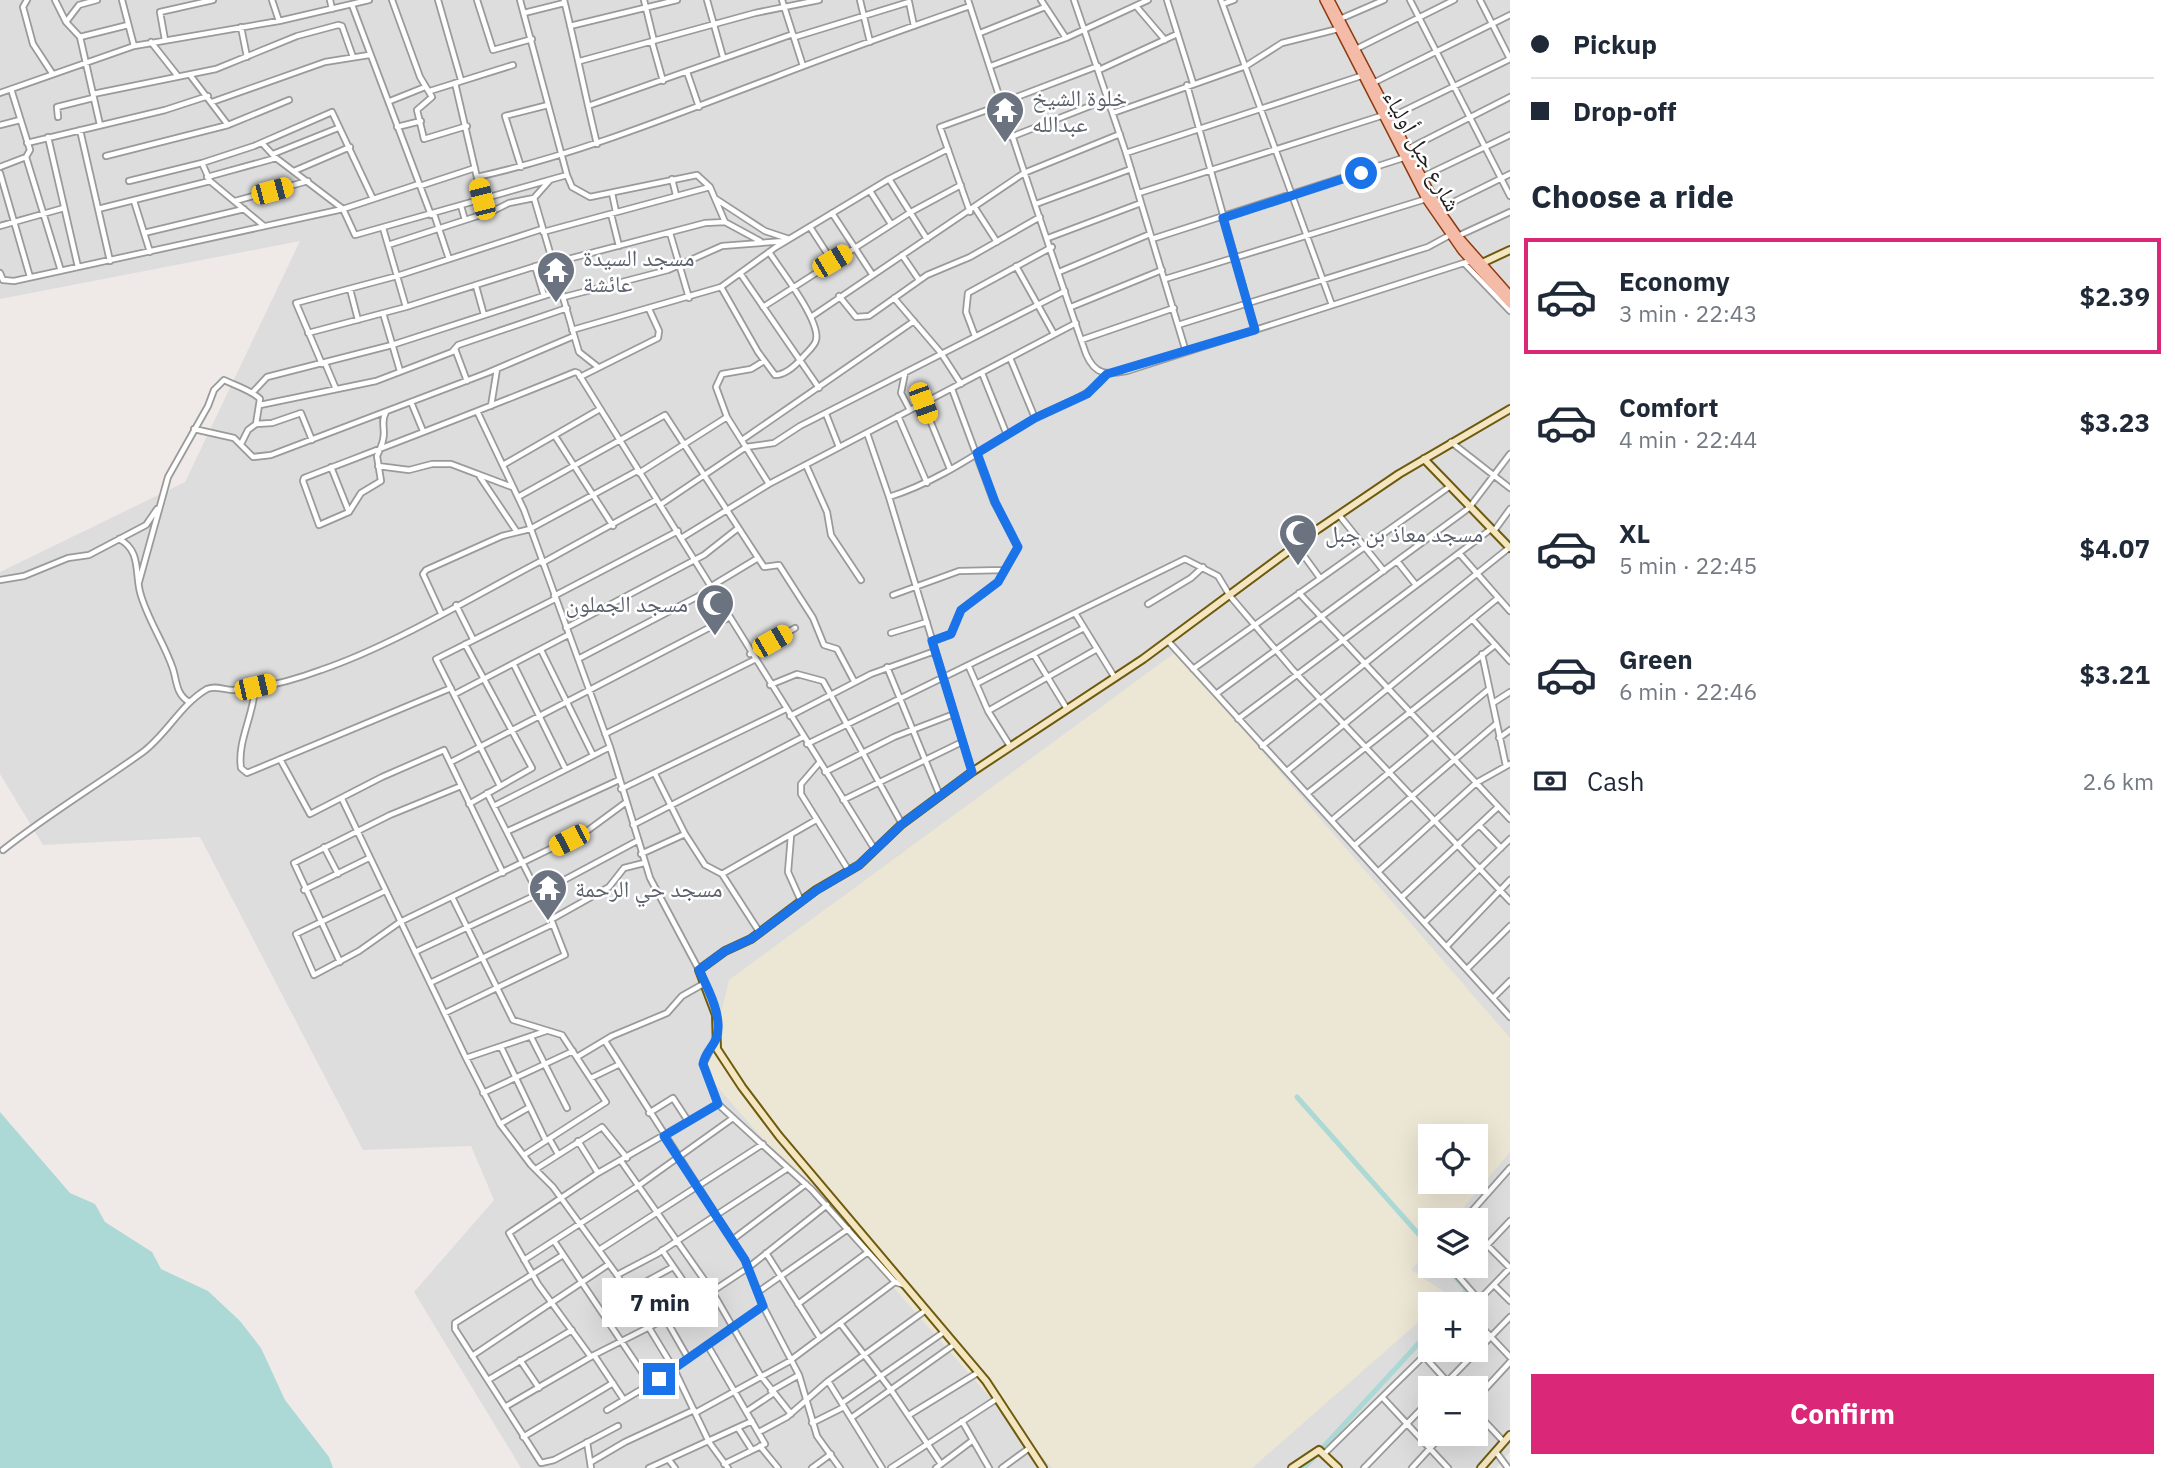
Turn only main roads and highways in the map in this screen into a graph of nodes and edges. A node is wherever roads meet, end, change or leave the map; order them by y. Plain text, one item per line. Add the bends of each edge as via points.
1 (1324, 0) edge
2 (1330, 0) edge
3 (1370, 85) junction
4 (1473, 263) junction
5 (1510, 295) edge
6 (1510, 304) edge

1 - 3 main road, شارع جبل أولياء via 1361,76
2 - 3 main road, شارع جبل أولياء
3 - 4 main road, شارع جبل أولياء
3 - 4 main road, شارع جبل أولياء via 1381,117 1426,199
4 - 5 main road, شارع جبل أولياء
4 - 6 main road, شارع جبل أولياء

